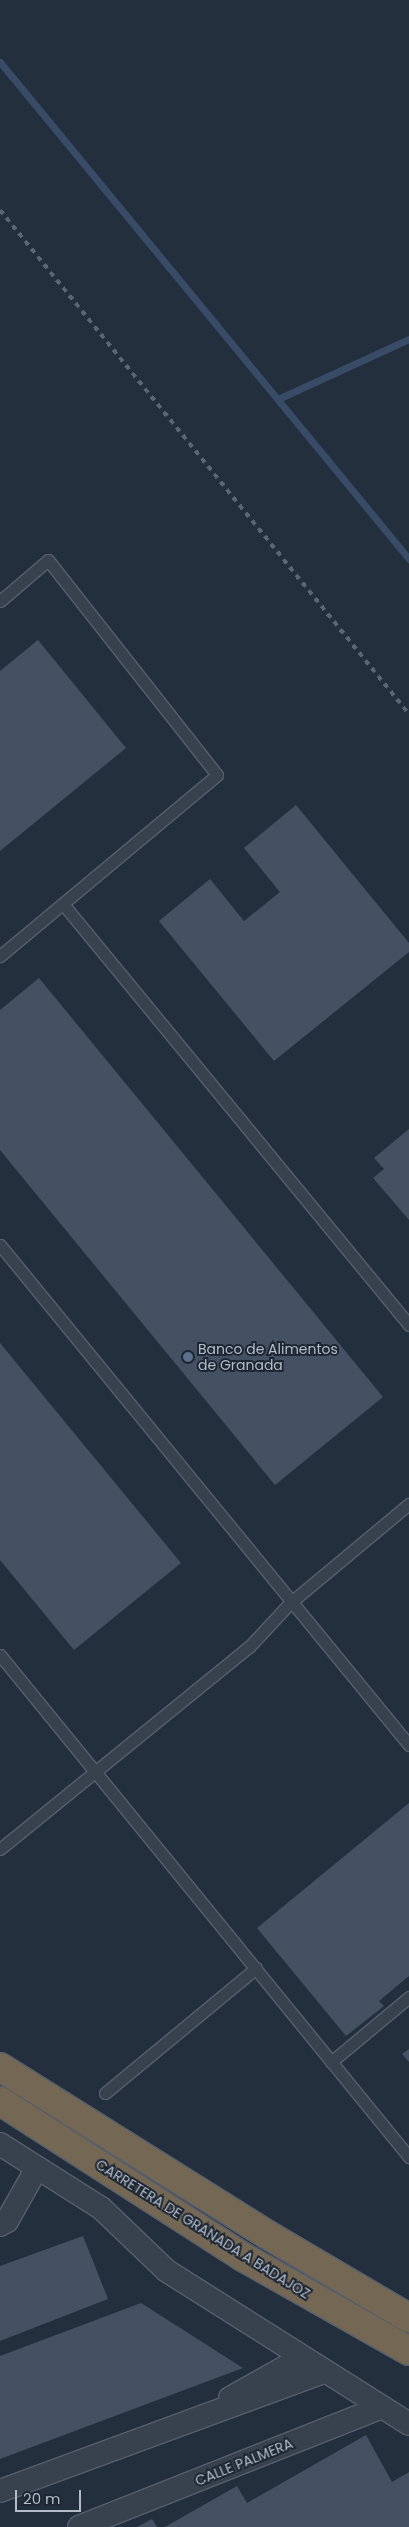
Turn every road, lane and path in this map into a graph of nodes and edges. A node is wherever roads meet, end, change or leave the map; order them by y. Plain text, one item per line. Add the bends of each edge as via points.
1 (0, 601) edge
2 (63, 904) junction
3 (0, 956) edge
4 (0, 1245) edge
5 (409, 1325) edge
6 (409, 1504) edge
7 (290, 1603) junction
8 (0, 1655) edge
9 (409, 1745) edge
10 (96, 1770) junction
11 (0, 1849) edge
12 (256, 1968) junction
13 (409, 1997) edge
14 (331, 2062) junction
15 (0, 2068) edge
16 (105, 2094) dead end
17 (0, 2101) edge
18 (0, 2144) edge
19 (409, 2158) edge
20 (37, 2168) junction
21 (0, 2225) edge
22 (409, 2318) edge
23 (409, 2351) edge
24 (300, 2358) junction
25 (324, 2372) junction
26 (382, 2408) junction
27 (204, 2415) junction
28 (409, 2424) edge
29 (0, 2491) edge
30 (79, 2527) edge

1 - 2 lane via 48,560 217,775
2 - 3 lane
2 - 5 lane
4 - 7 lane
6 - 7 lane
7 - 9 lane
7 - 10 lane via 250,1647
8 - 10 lane
10 - 11 lane
10 - 12 lane
12 - 14 lane
12 - 16 lane
13 - 14 lane
14 - 19 lane
15 - 22 highway, CARRETERA DE GRANADA A BADAJOZ via 259,2230
17 - 23 highway, CARRETERA DE GRANADA A BADAJOZ via 242,2256
18 - 20 street
20 - 21 street via 7,2221
20 - 24 street via 101,2208 167,2271
24 - 25 street
24 - 27 street
25 - 26 street
25 - 27 street via 248,2402
26 - 28 street
26 - 30 street, CALLE PALMERA
27 - 29 street

